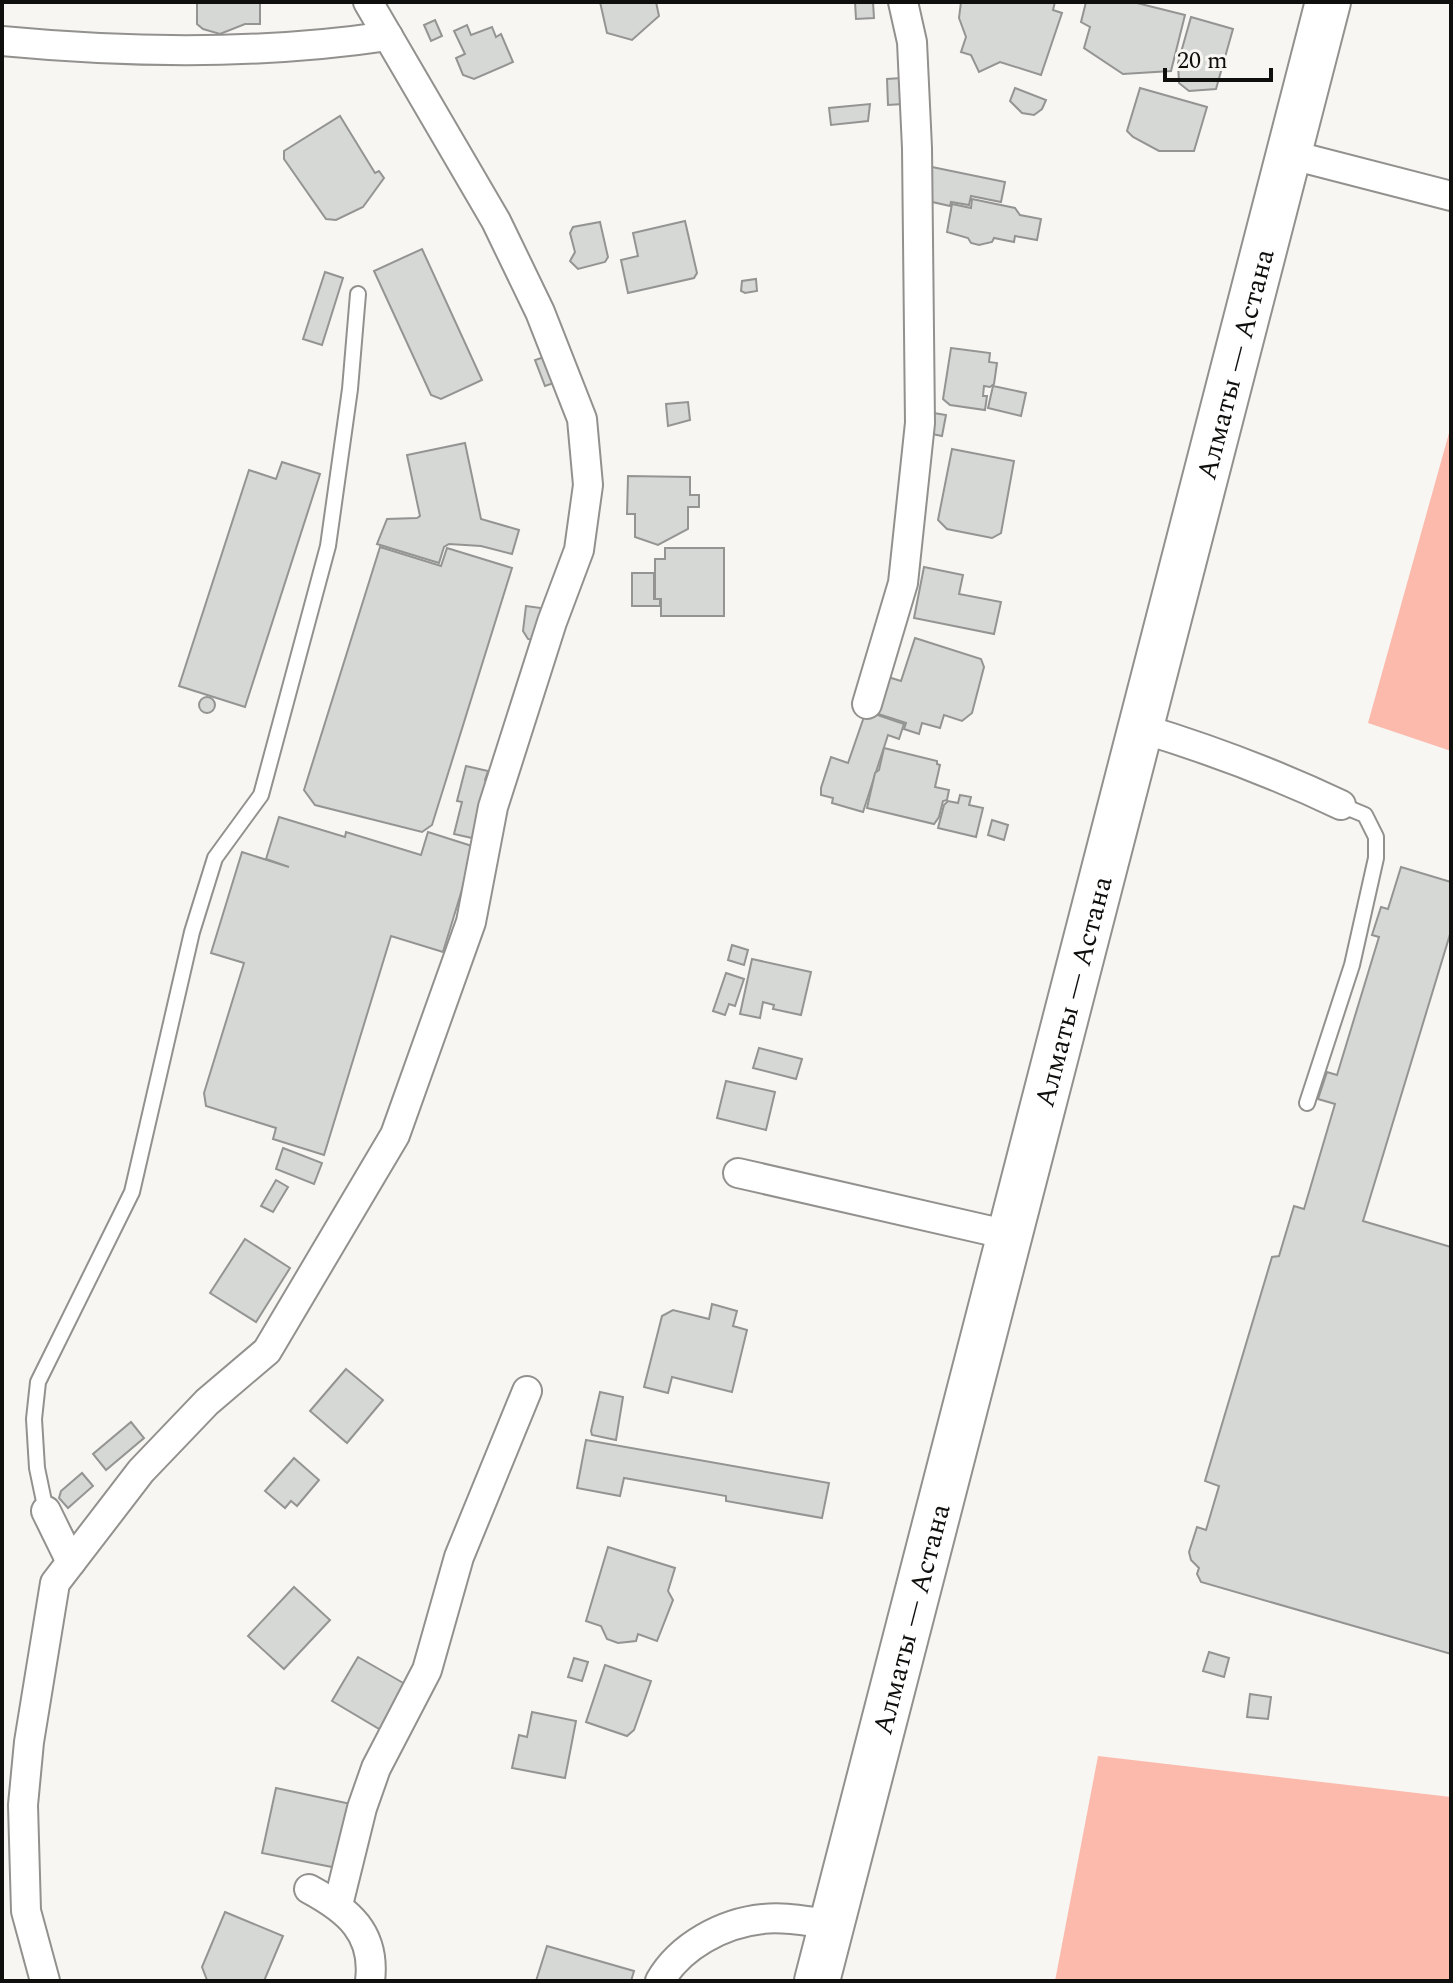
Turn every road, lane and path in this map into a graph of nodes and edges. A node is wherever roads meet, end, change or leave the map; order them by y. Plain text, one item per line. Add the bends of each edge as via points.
1 (368, 2) edge
2 (903, 2) edge
3 (1328, 2) edge
4 (388, 36) junction
5 (2, 41) edge
6 (1288, 154) junction
7 (1451, 196) edge
8 (358, 294) dead end
9 (867, 704) dead end
10 (1140, 728) junction
11 (1341, 805) joint
12 (1307, 1103) dead end
13 (738, 1173) dead end
14 (1009, 1235) junction
15 (527, 1391) dead end
16 (46, 1511) joint
17 (71, 1562) junction
18 (309, 1889) dead end
19 (338, 1905) junction
20 (832, 1924) junction
21 (45, 1981) edge
22 (370, 1981) edge
23 (660, 1981) edge
24 (817, 1981) edge

1 - 4 street
2 - 9 street via 912,42 917,148 920,423 903,583
3 - 6 highway, Алматы — Астана
4 - 5 street via 240,50
4 - 17 street via 496,221 540,312 582,419 588,485 579,550 493,807 471,922 395,1135 267,1351 207,1402 141,1471
6 - 7 street
6 - 10 highway, Алматы — Астана
8 - 16 lane via 328,546 261,795 215,858 192,932 132,1192 38,1382 35,1443
10 - 11 street
10 - 14 highway, Алматы — Астана
11 - 12 lane via 1365,815 1376,837 1376,858 1352,965
13 - 14 street
14 - 20 highway, Алматы — Астана
15 - 19 street via 459,1557 427,1670 376,1768
16 - 17 street
17 - 21 street via 55,1583 23,1805 26,1911
18 - 19 street
19 - 22 street via 361,1929 369,1951
20 - 23 street via 767,1918 724,1930 695,1943 670,1964
20 - 24 highway, Алматы — Астана

